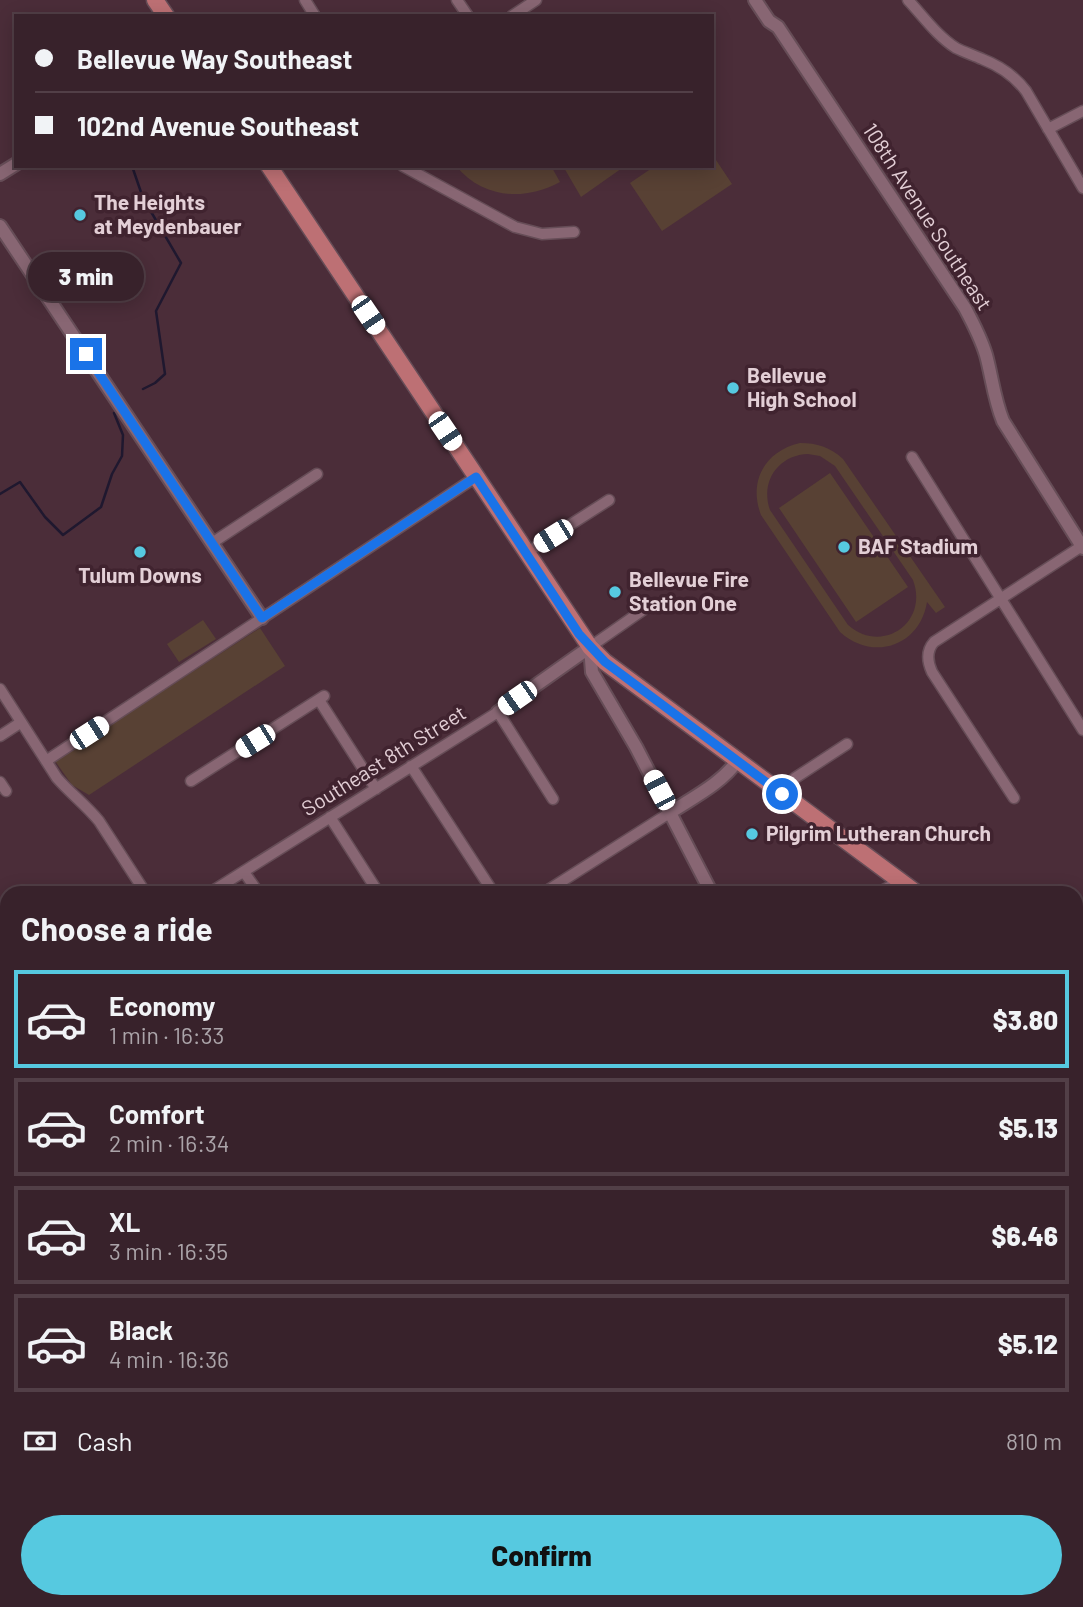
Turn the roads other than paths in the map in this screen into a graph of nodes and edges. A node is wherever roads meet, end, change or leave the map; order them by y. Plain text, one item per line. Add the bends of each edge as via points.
1 (536, 0) edge
2 (755, 0) edge
3 (764, 0) edge
4 (908, 0) edge
5 (515, 14) edge
6 (778, 27) junction
7 (1083, 111) edge
8 (1048, 129) junction
9 (270, 168) edge
10 (407, 168) edge
11 (1083, 188) edge
12 (0, 226) edge
13 (574, 232) dead end
14 (912, 457) dead end
15 (317, 474) dead end
16 (476, 477) junction
17 (609, 500) dead end
18 (212, 543) junction
19 (1082, 547) edge
20 (526, 553) junction
21 (999, 598) junction
22 (643, 610) dead end
23 (262, 618) junction
24 (590, 647) junction
25 (0, 689) edge
26 (498, 712) junction
27 (20, 723) junction
28 (1083, 730) edge
29 (0, 736) edge
30 (847, 744) dead end
31 (738, 760) junction
32 (46, 761) junction
33 (411, 766) junction
34 (191, 781) dead end
35 (376, 789) junction
36 (782, 794) junction
37 (1014, 798) dead end
38 (554, 799) dead end
39 (671, 812) junction
40 (330, 817) junction
41 (244, 872) junction
42 (900, 881) junction
43 (137, 886) edge
44 (221, 886) edge
45 (254, 886) edge
46 (374, 886) edge
47 (489, 886) edge
48 (560, 886) edge
49 (708, 886) edge
50 (891, 886) edge
51 (907, 886) edge

1 - 5 street
2 - 6 street, 108th Avenue Southeast
3 - 6 street, 108th Avenue Southeast
4 - 8 street via 951,44 1010,73
6 - 19 street, 108th Avenue Southeast via 965,308 981,340 1003,421
7 - 8 street
8 - 11 street
9 - 16 main road
10 - 13 street via 515,227 542,234
12 - 18 street
14 - 21 street
15 - 18 street
16 - 20 main road
16 - 23 street
17 - 20 street
18 - 23 street
19 - 21 street
20 - 24 main road
21 - 28 street
21 - 37 street via 934,642 928,660
22 - 24 street, Southeast 8th Street
23 - 32 street
24 - 26 street, Southeast 8th Street
24 - 31 main road
24 - 39 street via 592,672
25 - 27 street
26 - 33 street, Southeast 8th Street
26 - 38 street
27 - 29 street
27 - 32 street
30 - 36 street via 795,778
31 - 36 main road
31 - 39 street via 722,778
32 - 43 street via 99,821
33 - 35 street, Southeast 8th Street
33 - 47 street
34 - 35 street via 321,698
35 - 40 street, Southeast 8th Street
36 - 42 main road
39 - 48 street
39 - 49 street
40 - 41 street, Southeast 8th Street
40 - 46 street
41 - 44 street, Southeast 8th Street
41 - 45 street
42 - 50 street
42 - 51 main road

